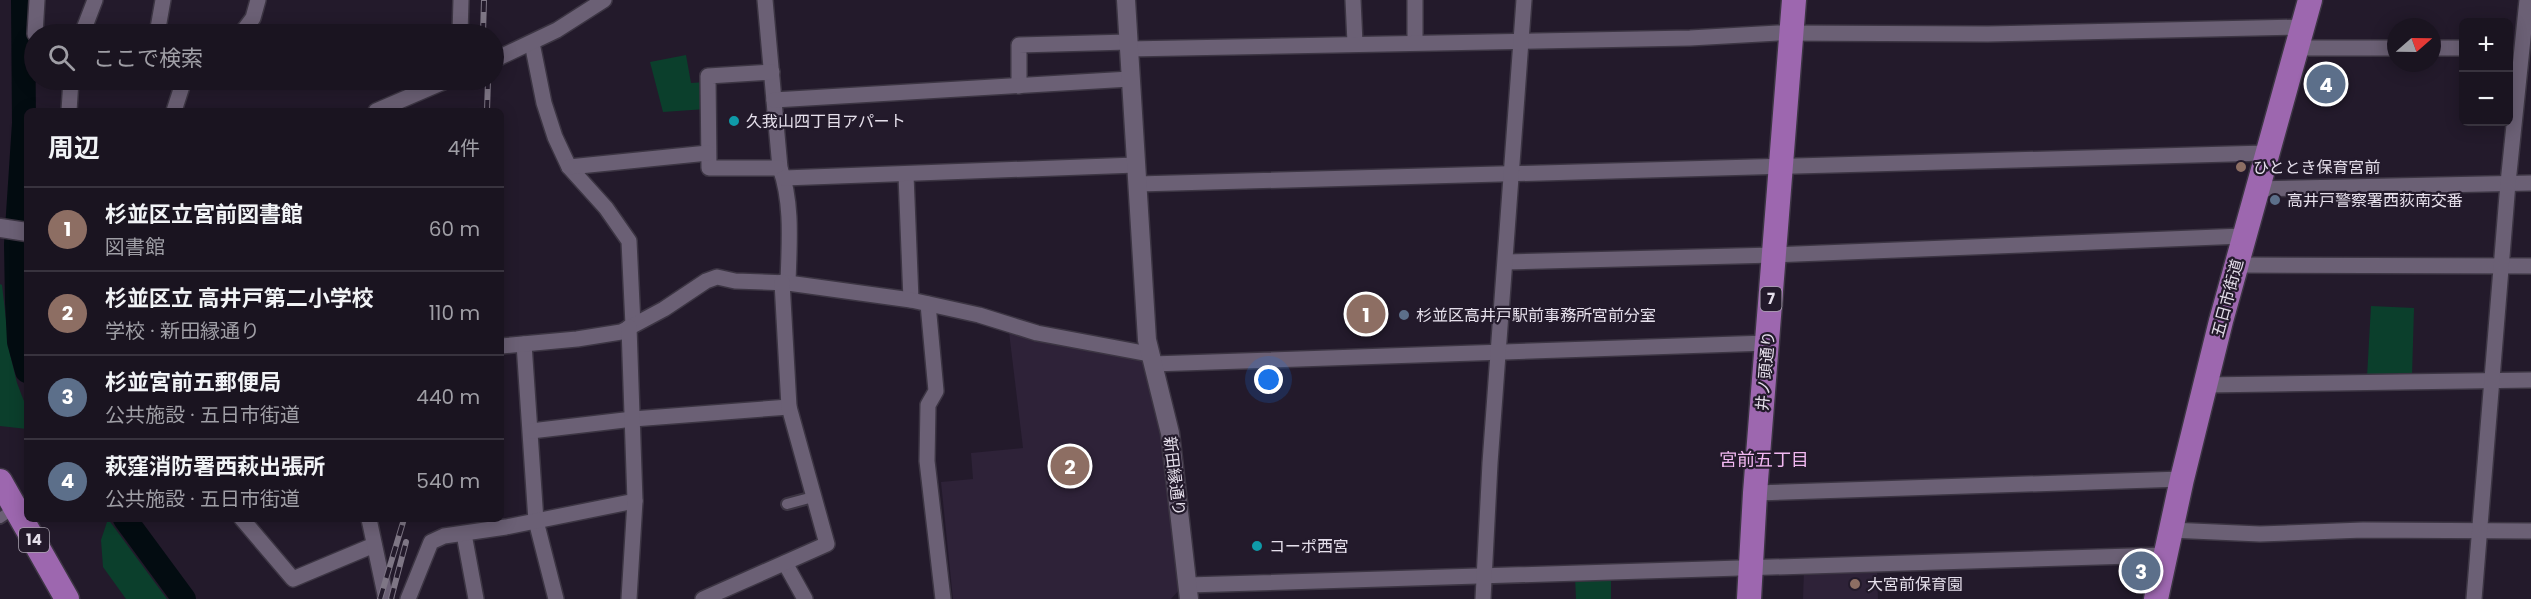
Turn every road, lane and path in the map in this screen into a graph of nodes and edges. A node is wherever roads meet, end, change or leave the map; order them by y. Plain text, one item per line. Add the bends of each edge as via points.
1 (37, 0) edge
2 (95, 0) edge
3 (163, 0) edge
4 (258, 0) edge
5 (461, 0) edge
6 (604, 0) edge
7 (765, 0) edge
8 (1126, 0) edge
9 (1353, 0) edge
10 (1415, 0) edge
11 (1524, 0) edge
12 (1794, 0) edge
13 (2310, 0) edge
14 (2527, 0) edge
15 (36, 24) edge
16 (86, 24) edge
17 (159, 24) edge
18 (248, 24) edge
19 (460, 24) edge
20 (1792, 34) junction
21 (2300, 37) junction
22 (1521, 41) junction
23 (1415, 42) junction
24 (532, 43) junction
25 (1355, 43) junction
26 (1128, 45) junction
27 (2387, 47) edge
28 (2441, 48) edge
29 (2459, 48) edge
30 (2521, 49) edge
31 (504, 56) edge
32 (772, 72) junction
33 (1130, 79) junction
34 (1019, 86) junction
35 (70, 90) edge
36 (181, 90) edge
37 (425, 90) edge
38 (774, 100) junction
39 (69, 108) edge
40 (175, 108) edge
41 (383, 108) edge
42 (708, 153) junction
43 (2266, 153) junction
44 (1136, 165) junction
45 (569, 167) junction
46 (1781, 167) junction
47 (782, 173) junction
48 (906, 175) junction
49 (1513, 175) junction
50 (2508, 183) junction
51 (2531, 183) edge
52 (1138, 184) junction
53 (2256, 189) junction
54 (2243, 236) junction
55 (1774, 255) junction
56 (1506, 262) junction
57 (2236, 265) junction
58 (2502, 266) junction
59 (2531, 266) edge
60 (785, 282) junction
61 (911, 300) junction
62 (928, 304) junction
63 (631, 326) junction
64 (1767, 343) junction
65 (524, 344) junction
66 (504, 346) edge
67 (1500, 351) junction
68 (1151, 359) junction
69 (2492, 380) junction
70 (2531, 380) edge
71 (2205, 385) junction
72 (789, 407) junction
73 (633, 419) junction
74 (531, 431) junction
75 (2182, 479) junction
76 (0, 482) edge
77 (1755, 493) junction
78 (813, 497) junction
79 (635, 501) junction
80 (787, 504) dead end
81 (8, 513) edge
82 (536, 521) junction
83 (245, 522) edge
84 (370, 522) edge
85 (2170, 530) junction
86 (2480, 530) junction
87 (2531, 531) edge
88 (464, 534) junction
89 (374, 545) junction
90 (2165, 555) junction
91 (785, 563) junction
92 (1751, 567) junction
93 (1484, 577) junction
94 (1188, 592) edge
95 (67, 599) edge
96 (386, 599) edge
97 (408, 599) edge
98 (476, 599) edge
99 (556, 599) edge
100 (629, 599) edge
101 (703, 599) edge
102 (805, 599) edge
103 (943, 599) edge
104 (1483, 599) edge
105 (1749, 599) edge
106 (2156, 599) edge
107 (2474, 599) edge

1 - 15 street
2 - 16 street
3 - 17 street
4 - 18 street
5 - 19 street
6 - 24 street
7 - 32 street
8 - 26 street, 新田縁通り
9 - 25 street
10 - 23 street
11 - 22 street
12 - 20 main road, 井ノ頭通り / 7
13 - 21 main road, 五日市街道
14 - 30 street
20 - 21 street
20 - 22 street
20 - 46 main road, 井ノ頭通り / 7
21 - 27 street
21 - 43 main road, 五日市街道
22 - 23 street
22 - 49 street
23 - 25 street
24 - 31 street
24 - 45 street via 544,104
25 - 26 street
26 - 33 street, 新田縁通り
26 - 34 street via 1019,45
28 - 29 street
30 - 50 street
32 - 38 street
32 - 42 street via 708,76
33 - 34 street
33 - 44 street, 新田縁通り
34 - 38 street
35 - 39 street
36 - 40 street
37 - 41 street
38 - 47 street
42 - 45 street
42 - 47 street via 709,168
43 - 46 street
43 - 53 main road, 五日市街道
44 - 48 street
44 - 52 street, 新田縁通り
45 - 63 street via 629,241
46 - 49 street
46 - 55 main road, 井ノ頭通り / 7
47 - 48 street
47 - 60 street via 789,219
48 - 61 street
49 - 52 street
49 - 56 street
50 - 51 street
50 - 53 street
50 - 58 street
52 - 68 street, 新田縁通り
53 - 54 main road, 五日市街道
54 - 55 street
54 - 57 main road, 五日市街道
55 - 56 street
55 - 64 main road, 井ノ頭通り / 7
56 - 67 street
57 - 58 street
57 - 71 main road, 五日市街道
58 - 59 street
58 - 69 street
60 - 61 street
60 - 63 street via 711,278
60 - 72 street
61 - 62 street
62 - 68 street
62 - 103 street via 936,391 928,405 927,461
63 - 65 street via 621,332
63 - 73 street
64 - 67 street
64 - 77 main road, 井ノ頭通り / 7
65 - 66 street
65 - 74 street
67 - 68 street
67 - 93 street
68 - 94 street, 新田縁通り via 1170,434
69 - 70 street
69 - 71 street
69 - 86 street
71 - 75 main road, 五日市街道
72 - 73 street
72 - 78 street
73 - 74 street
73 - 79 street
74 - 82 street
75 - 77 street
75 - 85 main road, 五日市街道
76 - 81 main road, 14
77 - 92 main road, 井ノ頭通り / 7
78 - 80 street
78 - 91 street via 827,544
79 - 82 street
79 - 100 street
81 - 95 main road, 14
82 - 88 street
82 - 99 street
83 - 89 street via 293,579
84 - 89 street
85 - 86 street via 2260,534
85 - 90 main road, 五日市街道
86 - 87 street
86 - 107 street
88 - 97 street via 431,542
88 - 98 street
89 - 96 street
90 - 92 street
90 - 106 main road, 五日市街道
91 - 101 street
91 - 102 street
92 - 93 street
92 - 105 main road, 井ノ頭通り / 7
93 - 94 street
93 - 104 street

